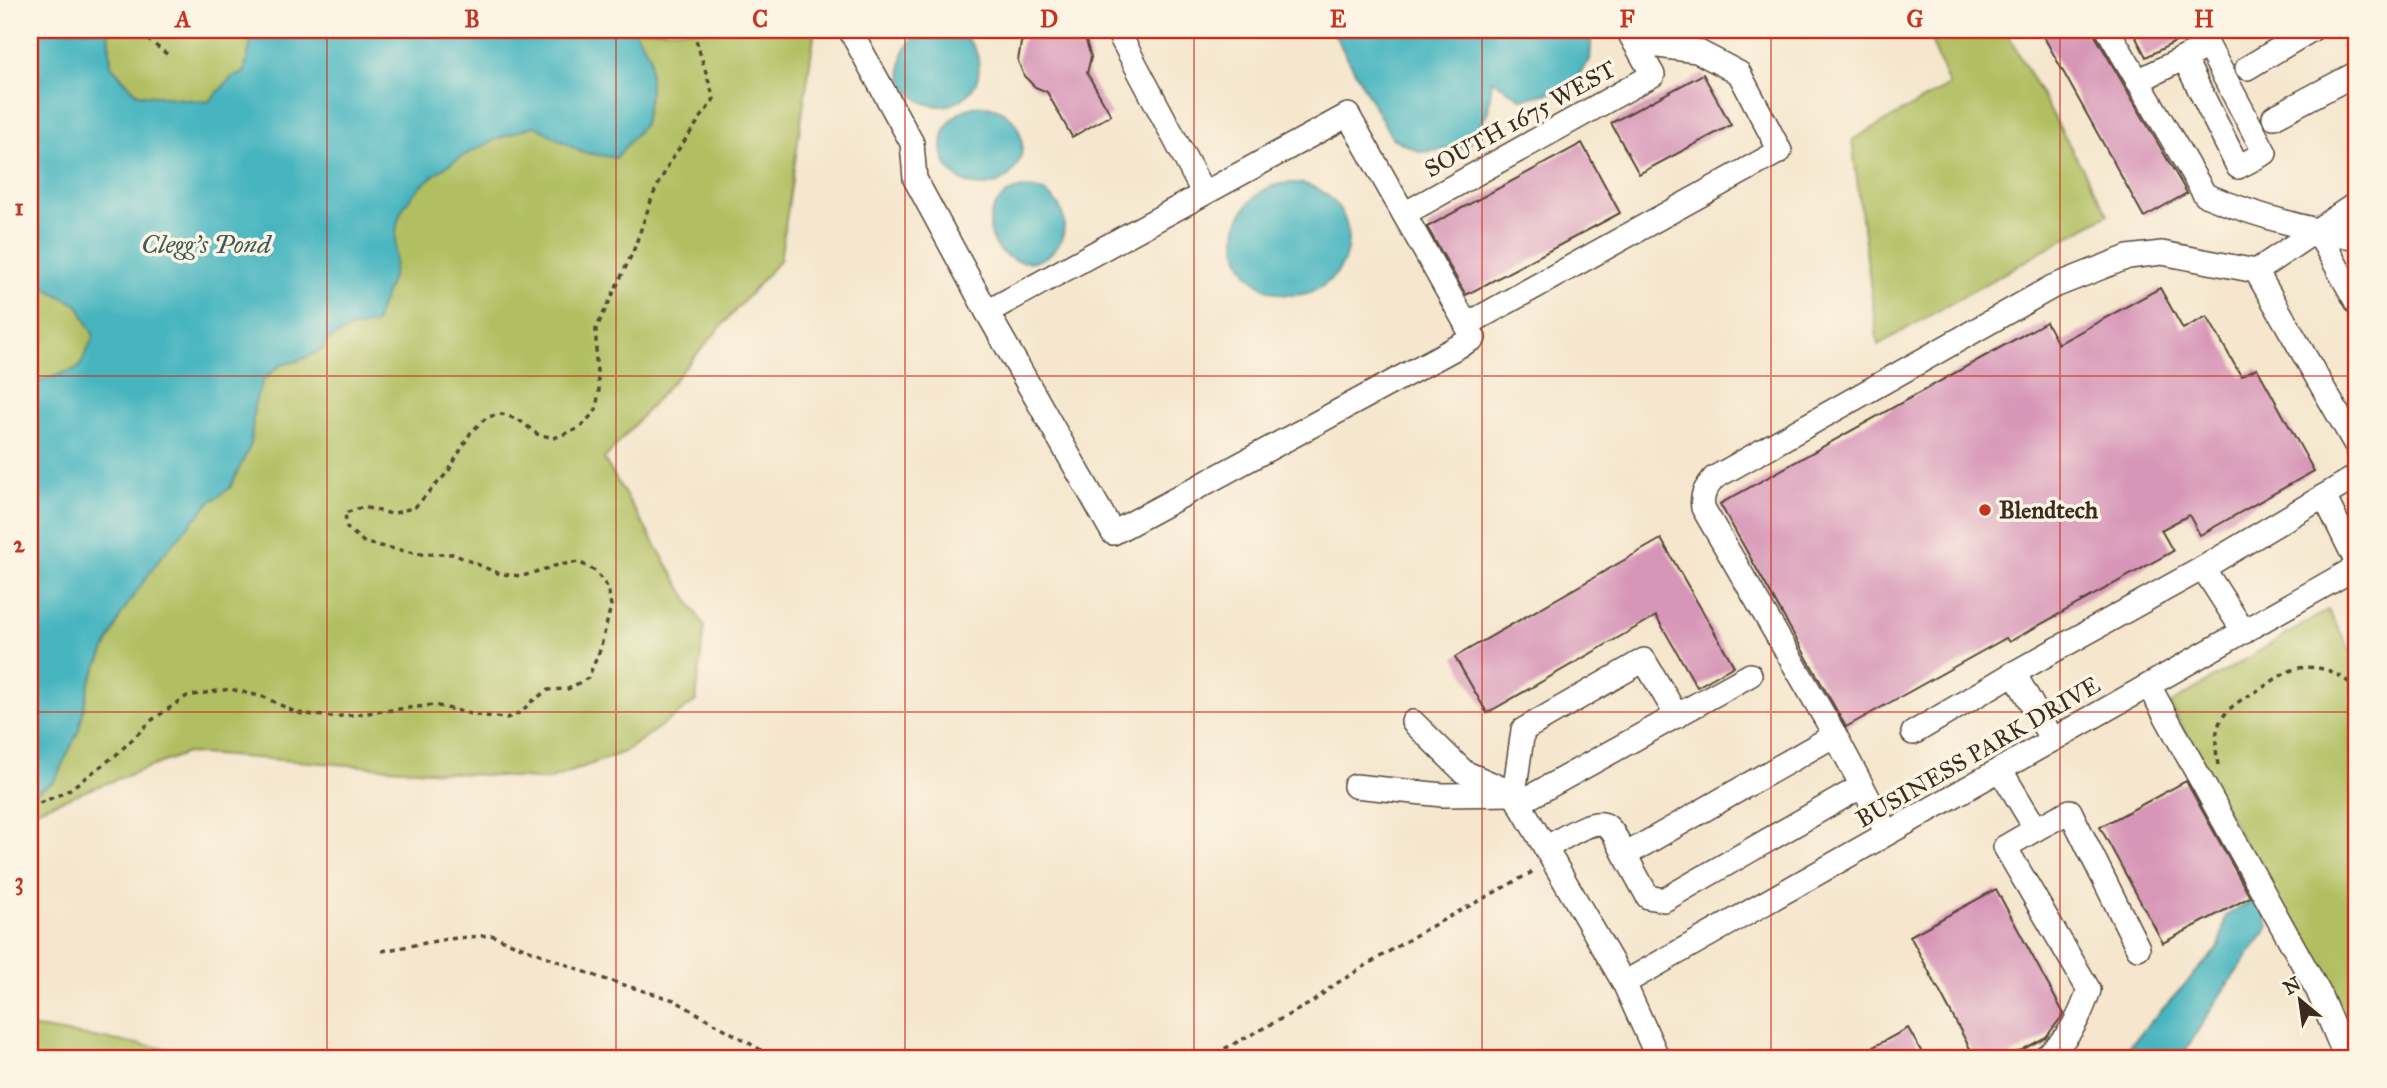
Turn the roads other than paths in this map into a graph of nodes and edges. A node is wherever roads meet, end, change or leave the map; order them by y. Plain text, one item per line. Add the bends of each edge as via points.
1 (850, 30) edge
2 (1117, 30) edge
3 (2108, 30) edge
4 (2311, 30) edge
5 (1632, 37) edge
6 (2183, 58) junction
7 (2247, 68) dead end
8 (2357, 73) edge
9 (2138, 81) junction
10 (2274, 117) dead end
11 (1203, 192) junction
12 (2357, 203) edge
13 (1404, 214) junction
14 (2318, 231) junction
15 (2357, 238) edge
16 (2256, 271) junction
17 (2357, 303) edge
18 (987, 312) junction
19 (1466, 325) junction
20 (2357, 447) edge
21 (2357, 476) edge
22 (2324, 496) junction
23 (2357, 565) edge
24 (2203, 568) junction
25 (2244, 632) junction
26 (2014, 673) junction
27 (1750, 675) dead end
28 (2149, 686) junction
29 (1677, 716) junction
30 (1413, 722) dead end
31 (1913, 733) dead end
32 (1835, 735) junction
33 (2052, 740) junction
34 (2000, 769) junction
35 (1355, 786) dead end
36 (1862, 786) junction
37 (1517, 798) junction
38 (2036, 829) junction
39 (1887, 834) junction
40 (1549, 854) junction
41 (1625, 855) junction
42 (2138, 948) dead end
43 (1624, 983) junction
44 (1657, 1056) dead end
45 (2044, 1058) edge
46 (2346, 1058) edge

1 - 18 street via 912,143 915,179
2 - 11 street
3 - 9 street
4 - 7 street
5 - 13 street, SOUTH 1675 WEST via 1653,75
5 - 19 street via 1697,51 1739,73 1780,151
6 - 6 street via 2238,167 2265,153 2208,46
6 - 9 street
8 - 10 street
9 - 14 street via 2205,195
11 - 13 street via 1349,115
11 - 18 street
12 - 14 street
13 - 19 street
14 - 15 street
14 - 16 street
14 - 17 street
16 - 20 street
16 - 32 street via 2162,253 2128,257 2086,272 1714,478 1706,488 1703,508
18 - 19 street via 1113,533 1474,338
21 - 22 street
22 - 23 street
22 - 24 street
23 - 25 street, BUSINESS PARK DRIVE
24 - 25 street
24 - 26 street
25 - 28 street, BUSINESS PARK DRIVE
26 - 31 street
26 - 33 street
27 - 29 street
28 - 33 street, BUSINESS PARK DRIVE
28 - 46 street via 2318,991
29 - 37 street
29 - 37 street via 1644,660 1523,730
30 - 37 street via 1464,772
32 - 36 street
32 - 41 street
33 - 34 street, BUSINESS PARK DRIVE
34 - 38 street
34 - 39 street, BUSINESS PARK DRIVE
35 - 37 street
36 - 39 street
36 - 41 street via 1664,900 1648,897
37 - 40 street
38 - 42 street via 2070,811
38 - 45 street via 2006,847 2089,990 2079,1019
39 - 43 street, BUSINESS PARK DRIVE
40 - 41 street via 1591,824 1602,824 1609,827
40 - 43 street
43 - 44 street

